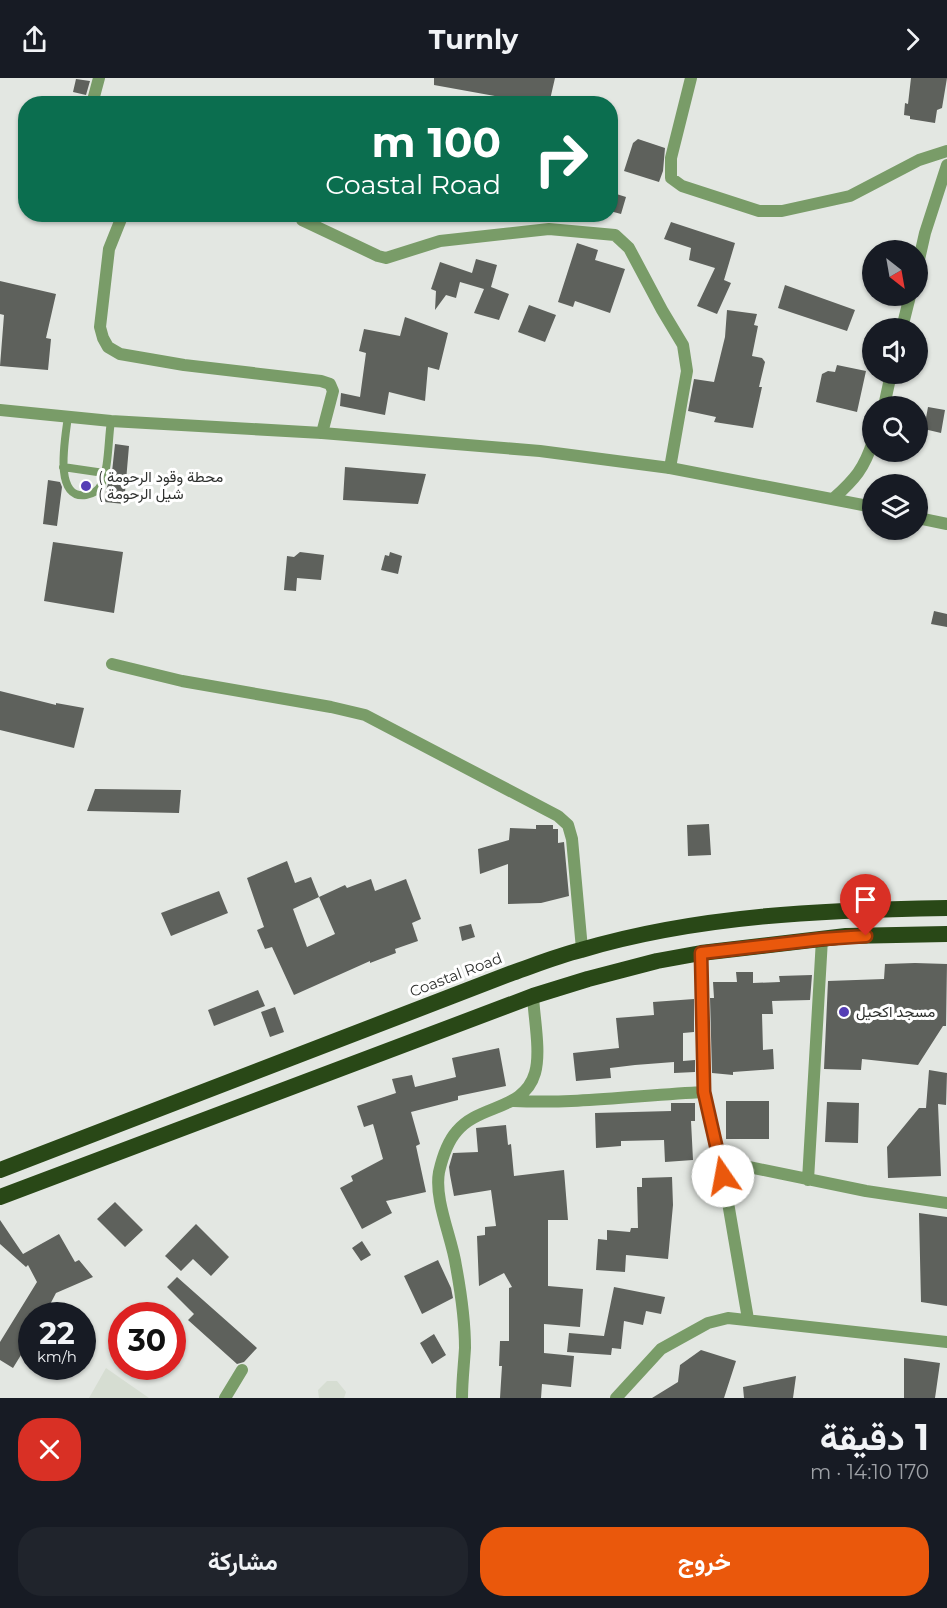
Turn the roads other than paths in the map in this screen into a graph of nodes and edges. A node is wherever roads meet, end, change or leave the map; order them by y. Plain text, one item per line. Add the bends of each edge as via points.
1 (99, 78) edge
2 (691, 78) edge
3 (94, 96) edge
4 (947, 151) edge
5 (947, 165) edge
6 (120, 222) edge
7 (306, 222) edge
8 (923, 240) edge
9 (0, 410) edge
10 (68, 416) junction
11 (111, 421) junction
12 (322, 433) junction
13 (866, 462) edge
14 (63, 467) junction
15 (670, 468) junction
16 (104, 473) junction
17 (834, 498) junction
18 (862, 504) edge
19 (928, 520) edge
20 (947, 524) edge
21 (112, 664) dead end
22 (947, 908) edge
23 (947, 934) edge
24 (822, 939) junction
25 (582, 949) junction
26 (701, 953) junction
27 (532, 996) junction
28 (704, 1092) junction
29 (514, 1101) junction
30 (720, 1161) junction
31 (0, 1170) edge
32 (808, 1180) junction
33 (0, 1197) edge
34 (947, 1203) edge
35 (748, 1319) junction
36 (947, 1342) edge
37 (242, 1370) dead end
38 (225, 1398) edge
39 (462, 1398) edge
40 (616, 1398) edge

1 - 3 street
2 - 4 street via 671,158 671,178 682,186 759,211 800,208 850,196 888,174
5 - 8 street
6 - 12 street via 109,249 100,327 108,347 120,354 184,365 330,384 333,391
7 - 15 street via 386,258 440,241 549,229 615,235 629,248 683,345 687,371
9 - 10 street
10 - 11 street
10 - 14 lane
11 - 12 street
11 - 16 lane
12 - 15 street via 540,451
13 - 17 street via 856,478
14 - 16 lane
14 - 16 lane via 67,487 82,495 97,491
15 - 17 street
17 - 18 street
19 - 20 street
21 - 25 street via 365,715 558,816 568,825 572,839
22 - 25 highway, Coastal Road via 846,909 736,919
23 - 24 highway
24 - 26 highway
24 - 32 street
25 - 31 highway, Coastal Road via 489,981
26 - 27 highway
26 - 28 street
27 - 29 street via 535,1074 526,1092
27 - 33 highway
28 - 29 street via 553,1103
28 - 30 street
29 - 39 street via 475,1117 457,1131 438,1174 464,1319
30 - 32 street
30 - 35 street
32 - 34 street
35 - 36 street
35 - 40 street via 708,1323 661,1349
37 - 38 street

